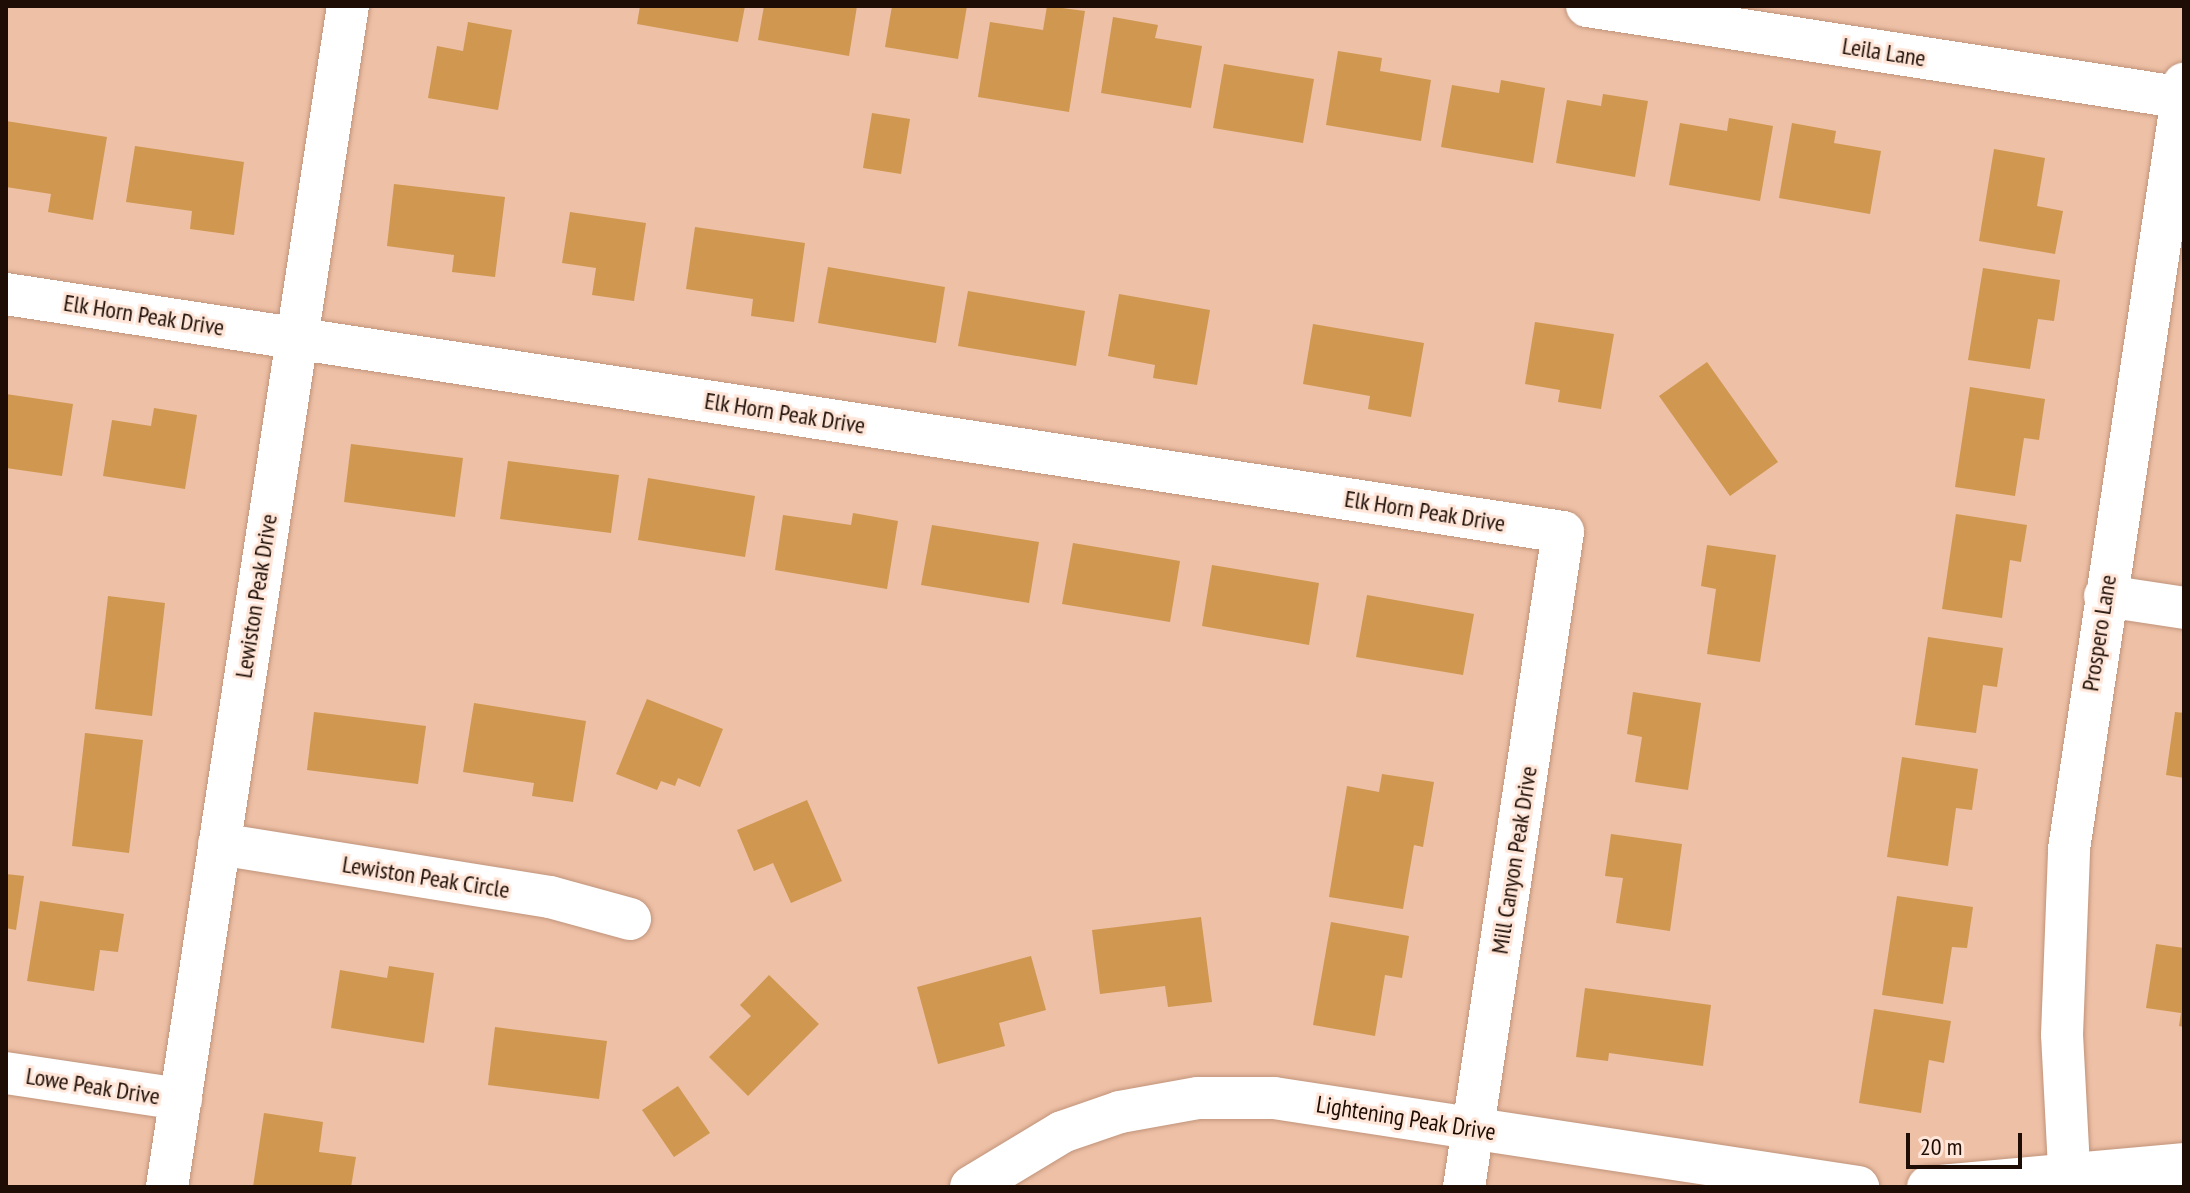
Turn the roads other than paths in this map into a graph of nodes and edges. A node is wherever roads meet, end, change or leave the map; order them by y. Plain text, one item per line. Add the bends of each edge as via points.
1 (348, 6) edge
2 (1587, 6) edge
3 (2183, 93) edge
4 (6, 294) edge
5 (296, 338) junction
6 (1563, 532) joint
7 (2105, 596) junction
8 (2184, 608) edge
9 (219, 844) junction
10 (630, 919) dead end
11 (6, 1073) edge
12 (181, 1099) junction
13 (1473, 1128) junction
14 (2184, 1164) edge
15 (2070, 1181) edge
16 (167, 1187) edge
17 (971, 1187) edge
18 (1464, 1187) edge
19 (1858, 1187) edge
20 (1928, 1187) edge

1 - 5 street, Lewiston Peak Drive
2 - 3 street, Leila Lane
3 - 7 street, Prospero Lane
4 - 5 street, Elk Horn Peak Drive
5 - 6 street, Elk Horn Peak Drive
5 - 9 street, Lewiston Peak Drive
6 - 13 street, Mill Canyon Peak Drive
7 - 8 street
7 - 15 street, Prospero Lane via 2069,849 2063,943
9 - 10 street, Lewiston Peak Circle via 550,897
9 - 12 street, Lewiston Peak Drive
11 - 12 street, Lowe Peak Drive
12 - 16 street, Lewiston Peak Drive
13 - 17 street, Lightening Peak Drive via 1274,1098 1198,1098 1120,1112 1062,1132
13 - 18 street, Mill Canyon Peak Drive
13 - 19 street, Lightening Peak Drive
14 - 15 street
15 - 20 street

